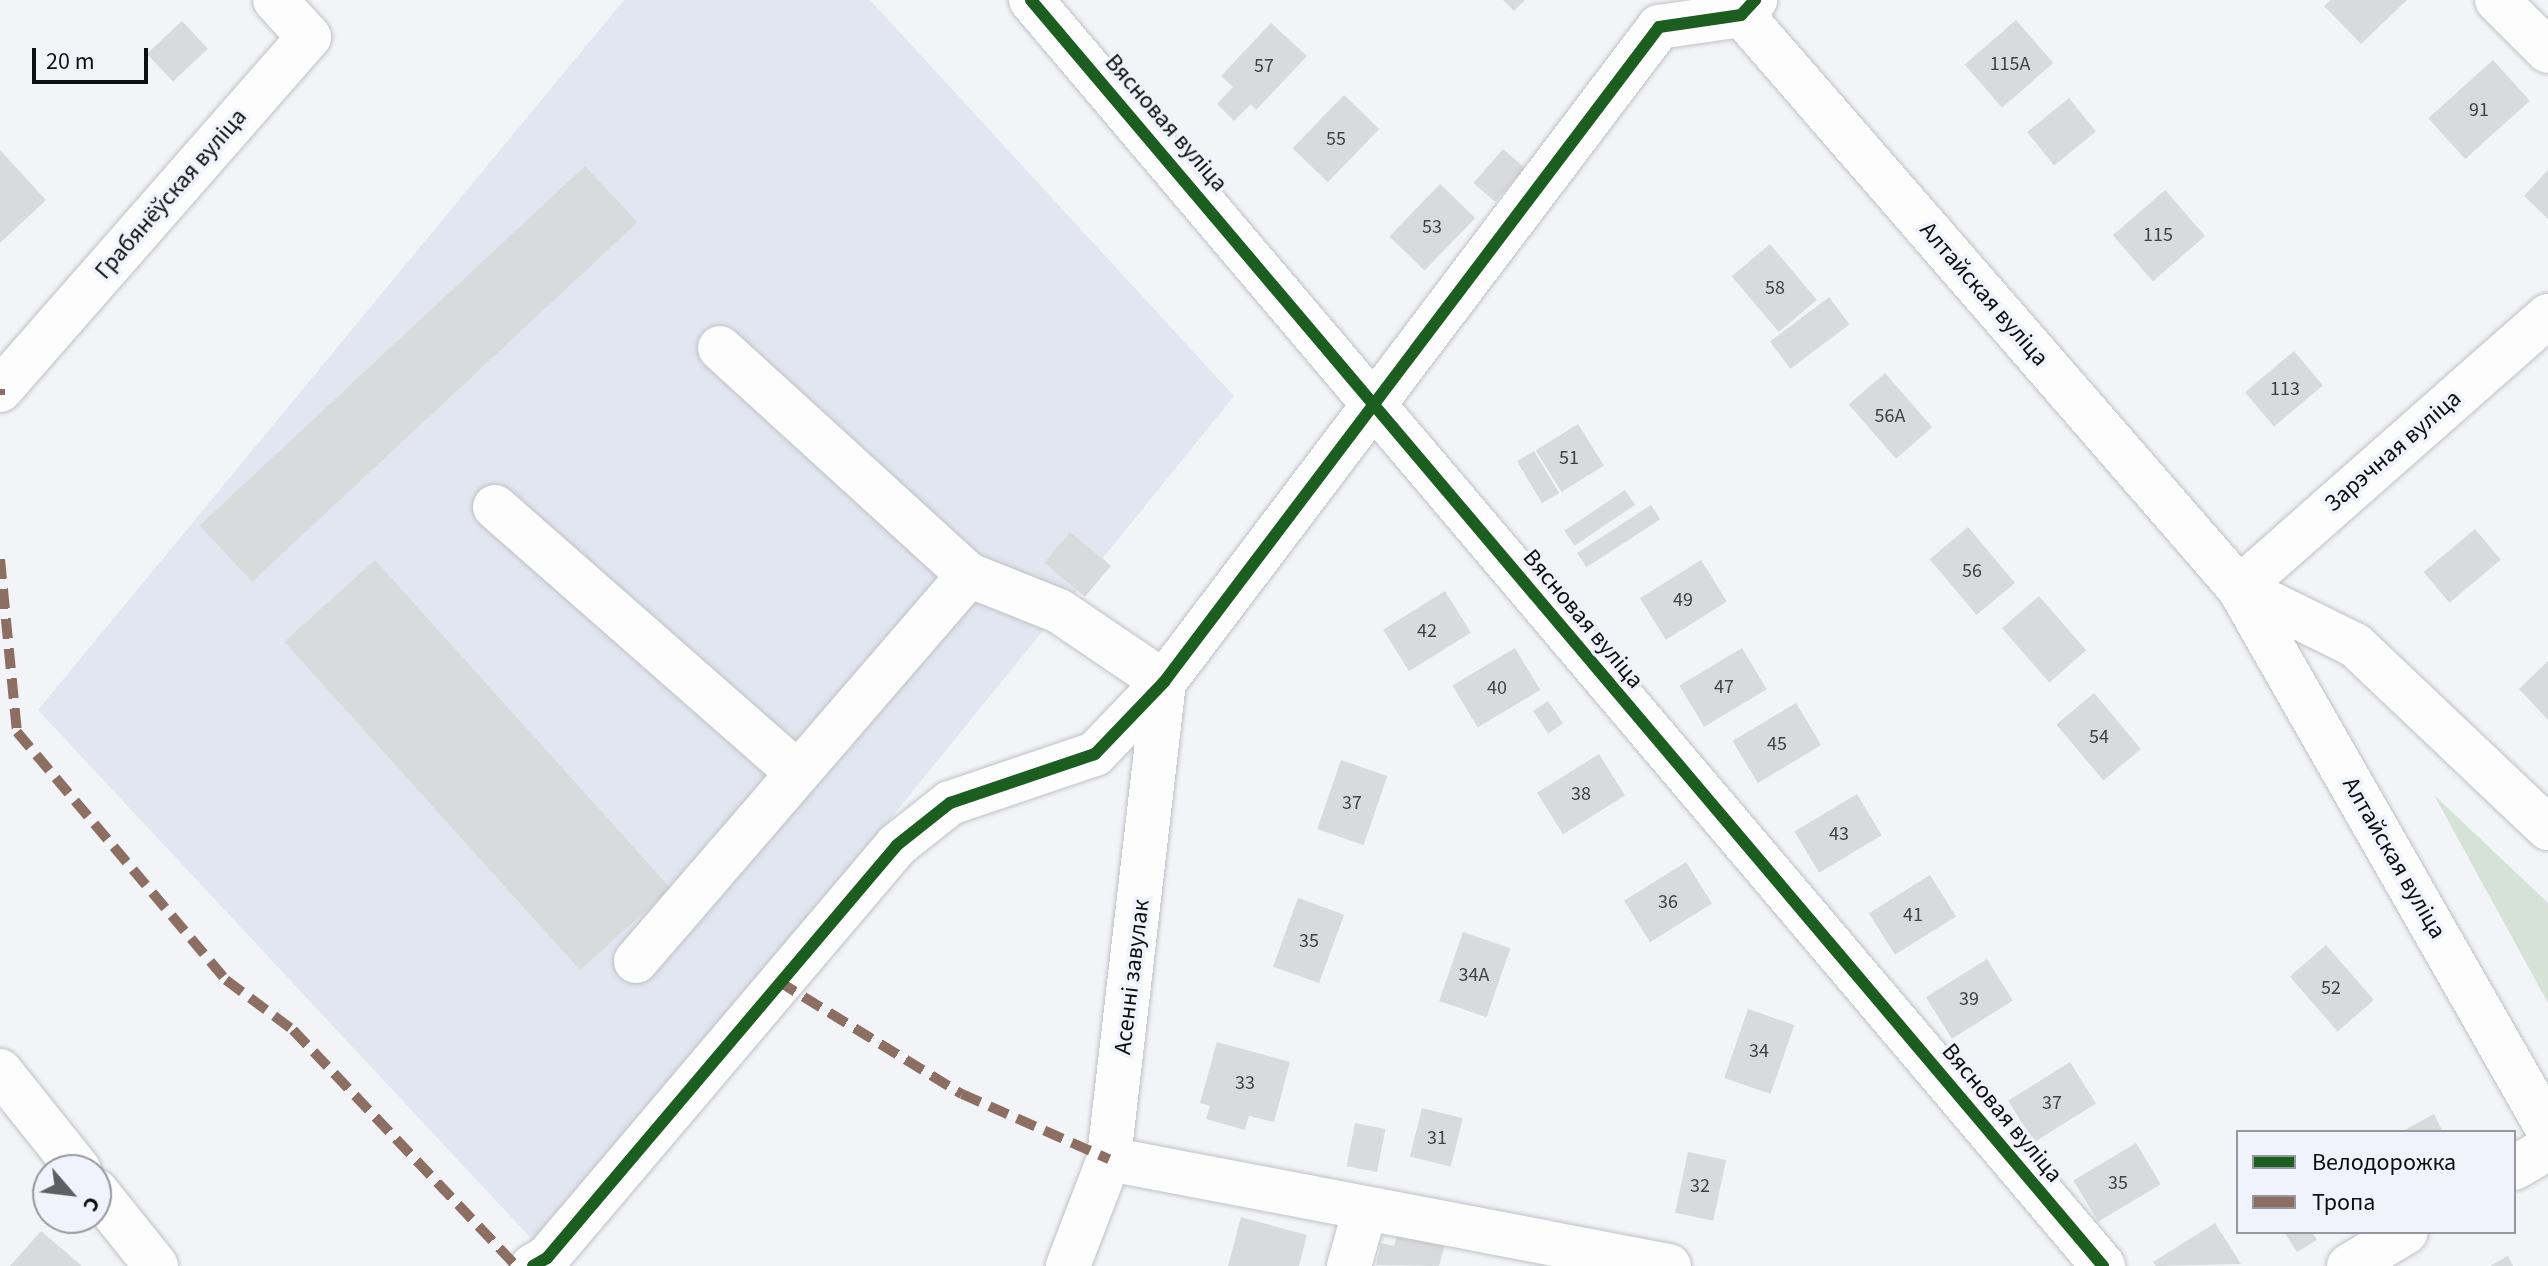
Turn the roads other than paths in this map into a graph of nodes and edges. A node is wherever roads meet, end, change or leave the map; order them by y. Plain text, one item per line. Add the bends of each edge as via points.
1 (275, 0) edge
2 (1031, 0) edge
3 (2497, 0) edge
4 (1742, 5) edge
5 (2548, 51) edge
6 (2548, 316) edge
7 (720, 348) dead end
8 (0, 389) edge
9 (1371, 403) junction
10 (495, 507) dead end
11 (969, 575) junction
12 (2239, 588) junction
13 (1164, 682) junction
14 (798, 773) junction
15 (2548, 828) edge
16 (636, 961) dead end
17 (0, 1071) edge
18 (2548, 1129) edge
19 (2548, 1148) edge
20 (66, 1154) edge
21 (1109, 1159) junction
22 (2516, 1167) edge
23 (1365, 1210) junction
24 (112, 1211) edge
25 (2403, 1234) edge
26 (156, 1266) edge
27 (533, 1266) edge
28 (1068, 1266) edge
29 (1349, 1266) edge
30 (1669, 1266) edge
31 (2103, 1266) edge
32 (2349, 1266) edge

1 - 8 street, Грабянёўская вуліца via 309,37
2 - 9 street, Вясновая вуліца
3 - 5 street
4 - 9 street via 1659,27
4 - 12 street, Алтайская вуліца
6 - 12 street, Зарэчная вуліца
7 - 11 street
9 - 13 street
9 - 31 street, Вясновая вуліца
10 - 14 street
11 - 13 street via 1059,611
11 - 14 street
12 - 15 street, Алтайская вуліца via 2355,645
12 - 18 street, Алтайская вуліца
13 - 21 street, Асенні завулак
13 - 27 street via 1095,754 950,803 897,845 547,1258
14 - 16 street
17 - 20 street
19 - 22 street
21 - 23 street
21 - 28 street, Асенні завулак
23 - 29 street
23 - 30 street
24 - 26 street
25 - 32 street

